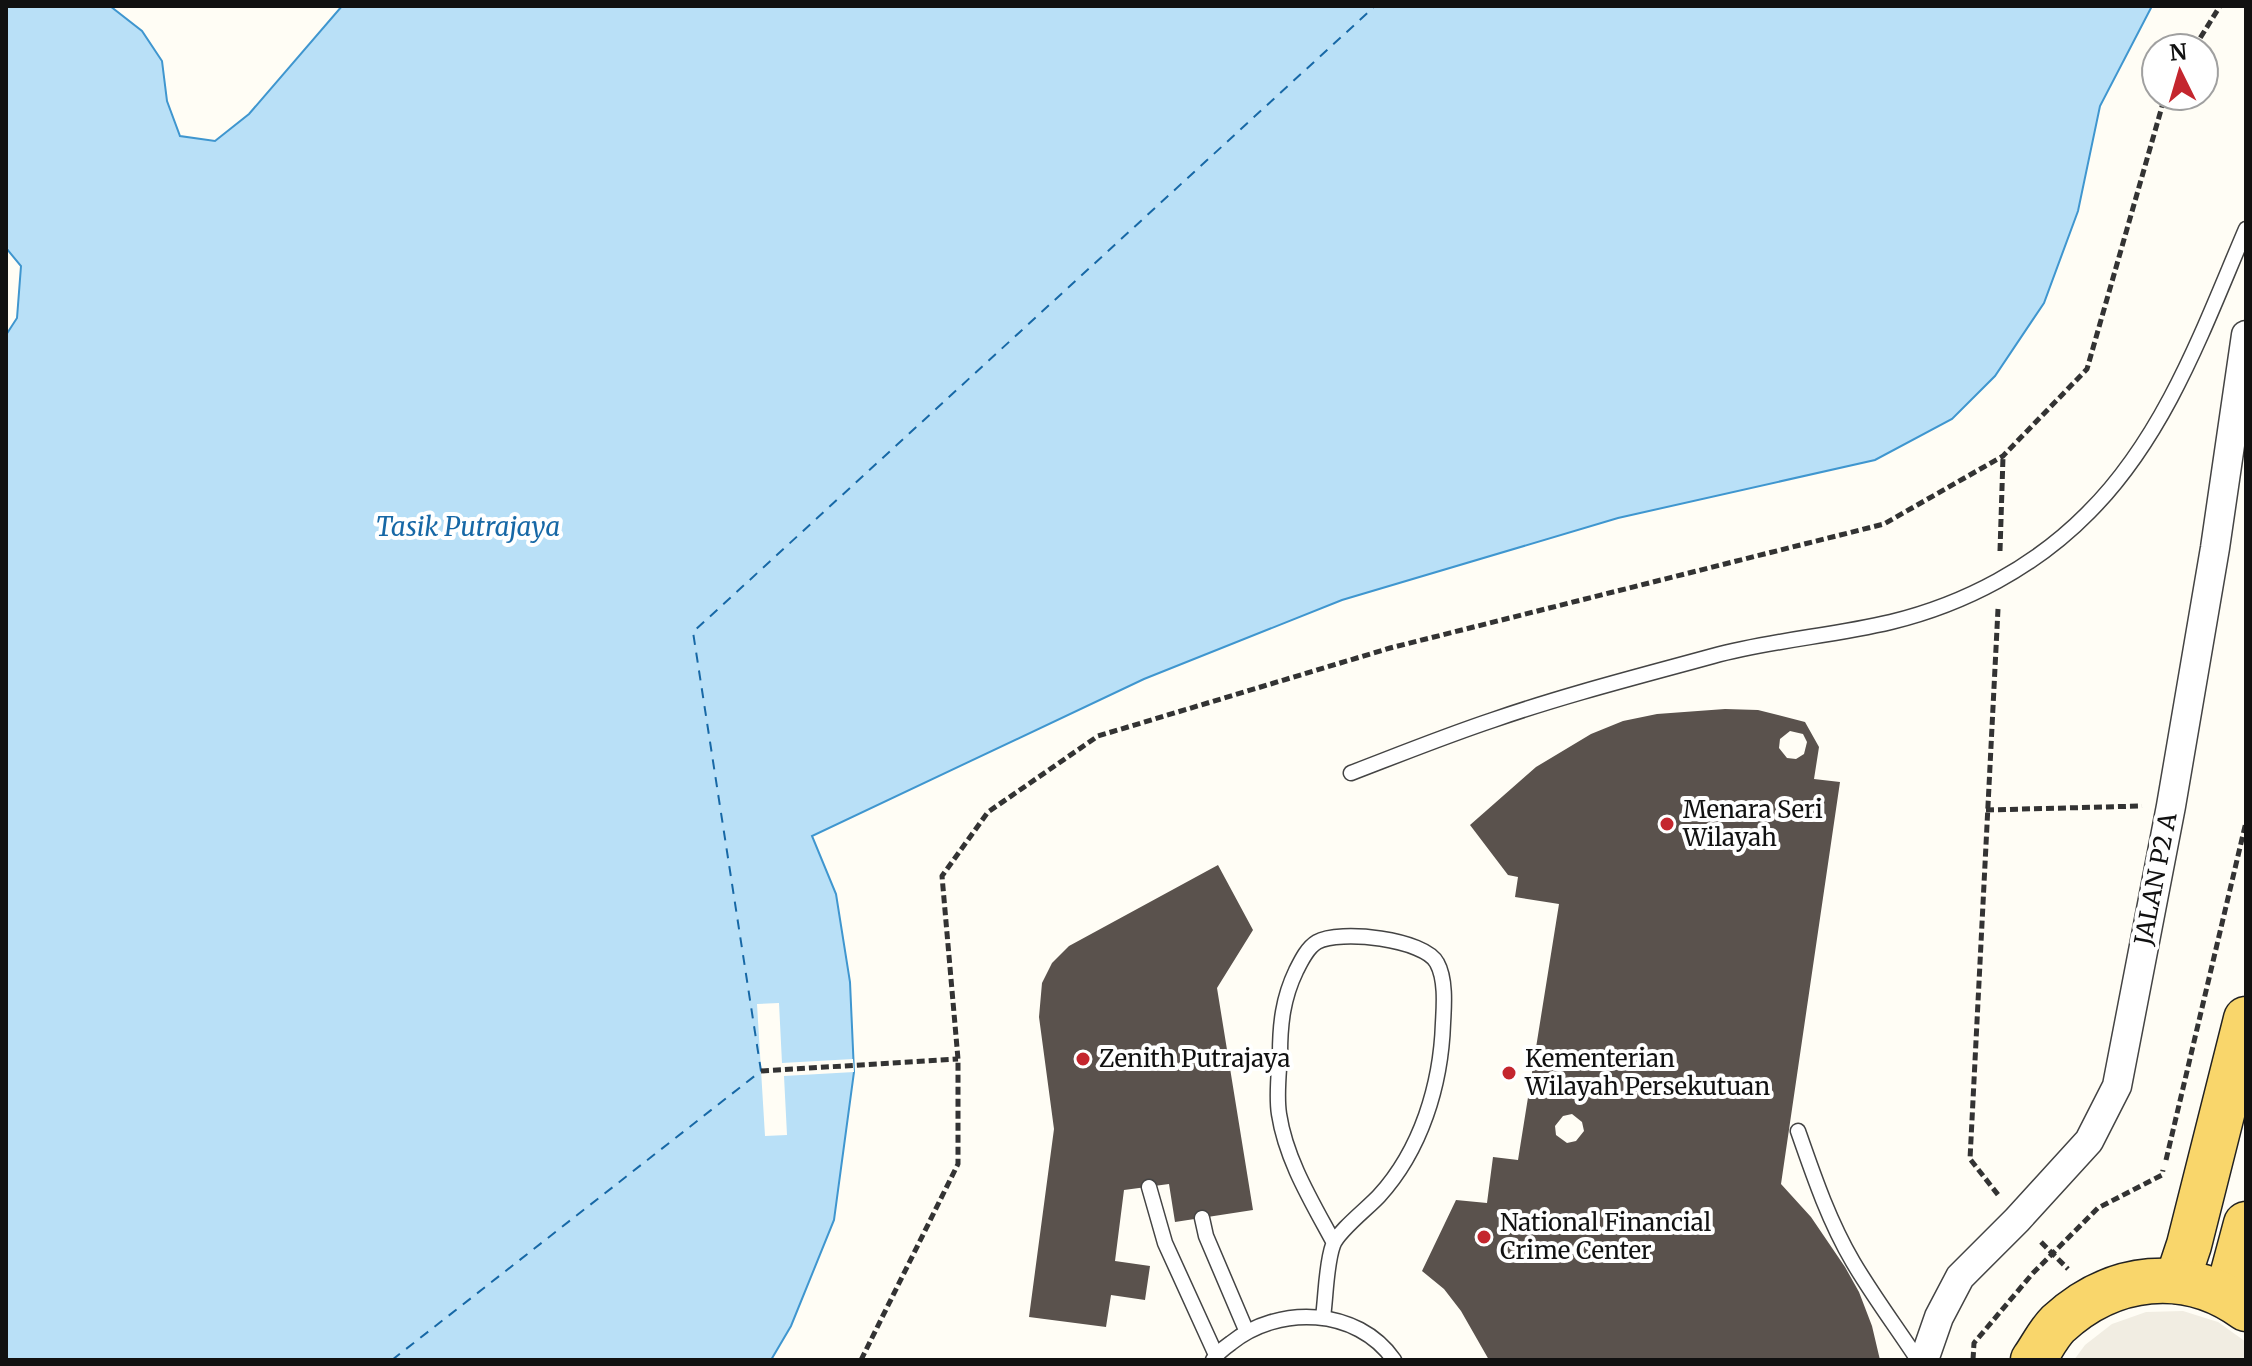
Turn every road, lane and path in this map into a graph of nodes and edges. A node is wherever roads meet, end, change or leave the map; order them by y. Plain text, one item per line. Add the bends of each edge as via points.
1 (2220, 6) edge
2 (2204, 32) edge
3 (2160, 112) edge
4 (2246, 229) edge
5 (2246, 335) edge
6 (2003, 456) junction
7 (2000, 580) junction
8 (1351, 773) dead end
9 (2171, 806) junction
10 (1986, 810) junction
11 (2246, 1019) edge
12 (958, 1059) junction
13 (761, 1071) dead end
14 (1798, 1131) dead end
15 (1149, 1187) dead end
16 (1202, 1218) dead end
17 (2017, 1220) junction
18 (2246, 1224) edge
19 (1334, 1243) junction
20 (2177, 1281) junction
21 (2093, 1297) junction
22 (2236, 1302) edge
23 (1323, 1317) junction
24 (1246, 1330) junction
25 (1214, 1357) edge
26 (861, 1360) edge
27 (1394, 1360) edge
28 (1921, 1360) edge
29 (2033, 1360) edge

1 - 2 path
3 - 6 path via 2087,369
4 - 7 lane via 2169,403 2122,473 2090,512
5 - 9 street, JALAN P2 A
6 - 7 path
6 - 12 path via 1884,524 1390,648 1098,736 988,812 942,876
7 - 8 lane via 1891,622 1756,645 1523,711
7 - 10 path
9 - 10 path
9 - 17 street, JALAN P2 A via 2117,1086 2089,1141
10 - 17 path via 1970,1159
11 - 20 main road
12 - 13 path
12 - 26 path via 958,1164
14 - 28 lane via 1820,1195 1854,1264
15 - 25 lane via 1165,1243
16 - 24 lane
17 - 21 path
17 - 28 street, JALAN P2 A via 1960,1277
18 - 22 main road
19 - 19 lane via 1304,1188 1278,1113 1280,1023 1288,987 1318,942 1336,936 1385,939 1425,951 1437,961 1443,1023 1438,1071 1417,1142 1402,1170
19 - 23 lane
20 - 21 main road via 2134,1283
20 - 22 main road
21 - 29 main road via 2056,1326
23 - 24 lane via 1284,1317
23 - 27 lane via 1358,1329
24 - 25 lane

